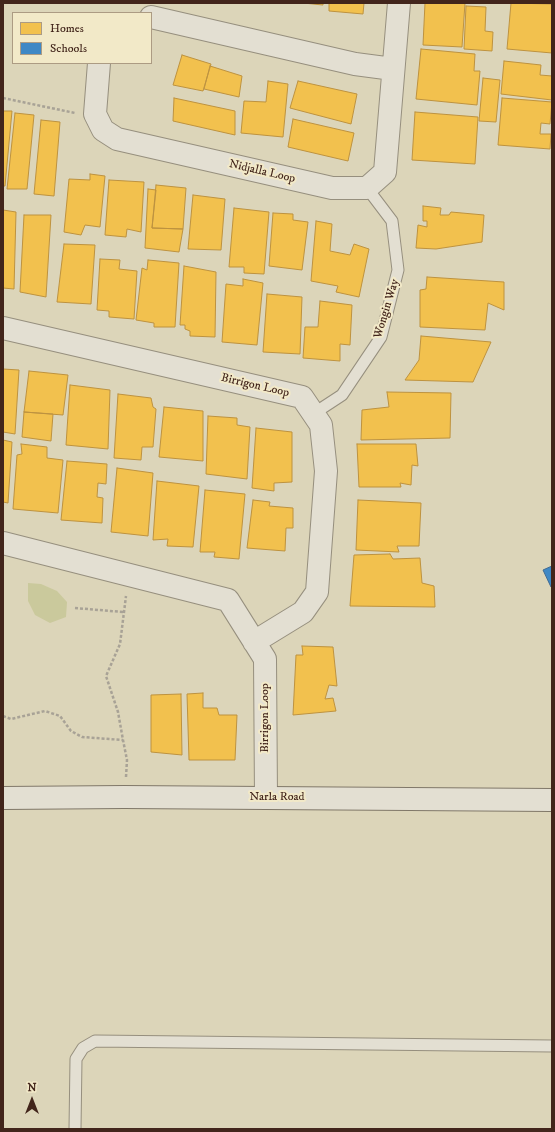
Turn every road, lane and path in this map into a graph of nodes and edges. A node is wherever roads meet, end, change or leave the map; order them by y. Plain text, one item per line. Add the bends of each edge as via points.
1 (399, 3) edge
2 (152, 17) edge
3 (100, 64) edge
4 (393, 69) junction
5 (3, 98) edge
6 (95, 114) junction
7 (367, 188) junction
8 (3, 328) edge
9 (313, 414) junction
10 (3, 543) edge
11 (130, 575) junction
12 (75, 608) dead end
13 (123, 612) junction
14 (254, 642) junction
15 (3, 716) edge
16 (123, 740) junction
17 (124, 797) junction
18 (3, 798) edge
19 (266, 798) junction
20 (552, 800) edge
21 (552, 1046) edge
22 (75, 1129) edge

1 - 4 street
2 - 4 street via 355,64
3 - 6 street
4 - 7 street via 385,172
5 - 6 path via 82,115
6 - 7 street, Nidjalla Loop via 103,130 117,139 332,188
7 - 9 lane, Wongin Way via 392,220 398,270 381,337 342,395
8 - 9 street, Birrigon Loop via 302,398
9 - 14 street, Birrigon Loop via 321,425 326,471 317,592 304,612
10 - 11 street, Birrigon Loop
11 - 13 path
11 - 14 street, Birrigon Loop via 228,600
12 - 13 path
13 - 16 path via 120,644 106,676 118,712
14 - 19 street, Birrigon Loop via 265,659
15 - 16 path via 11,719 45,711 60,716 71,731 82,737
16 - 17 path via 127,760
17 - 18 street, Narla Road
17 - 19 street, Narla Road
19 - 20 street, Narla Road
21 - 22 lane via 94,1041 83,1048 76,1059

